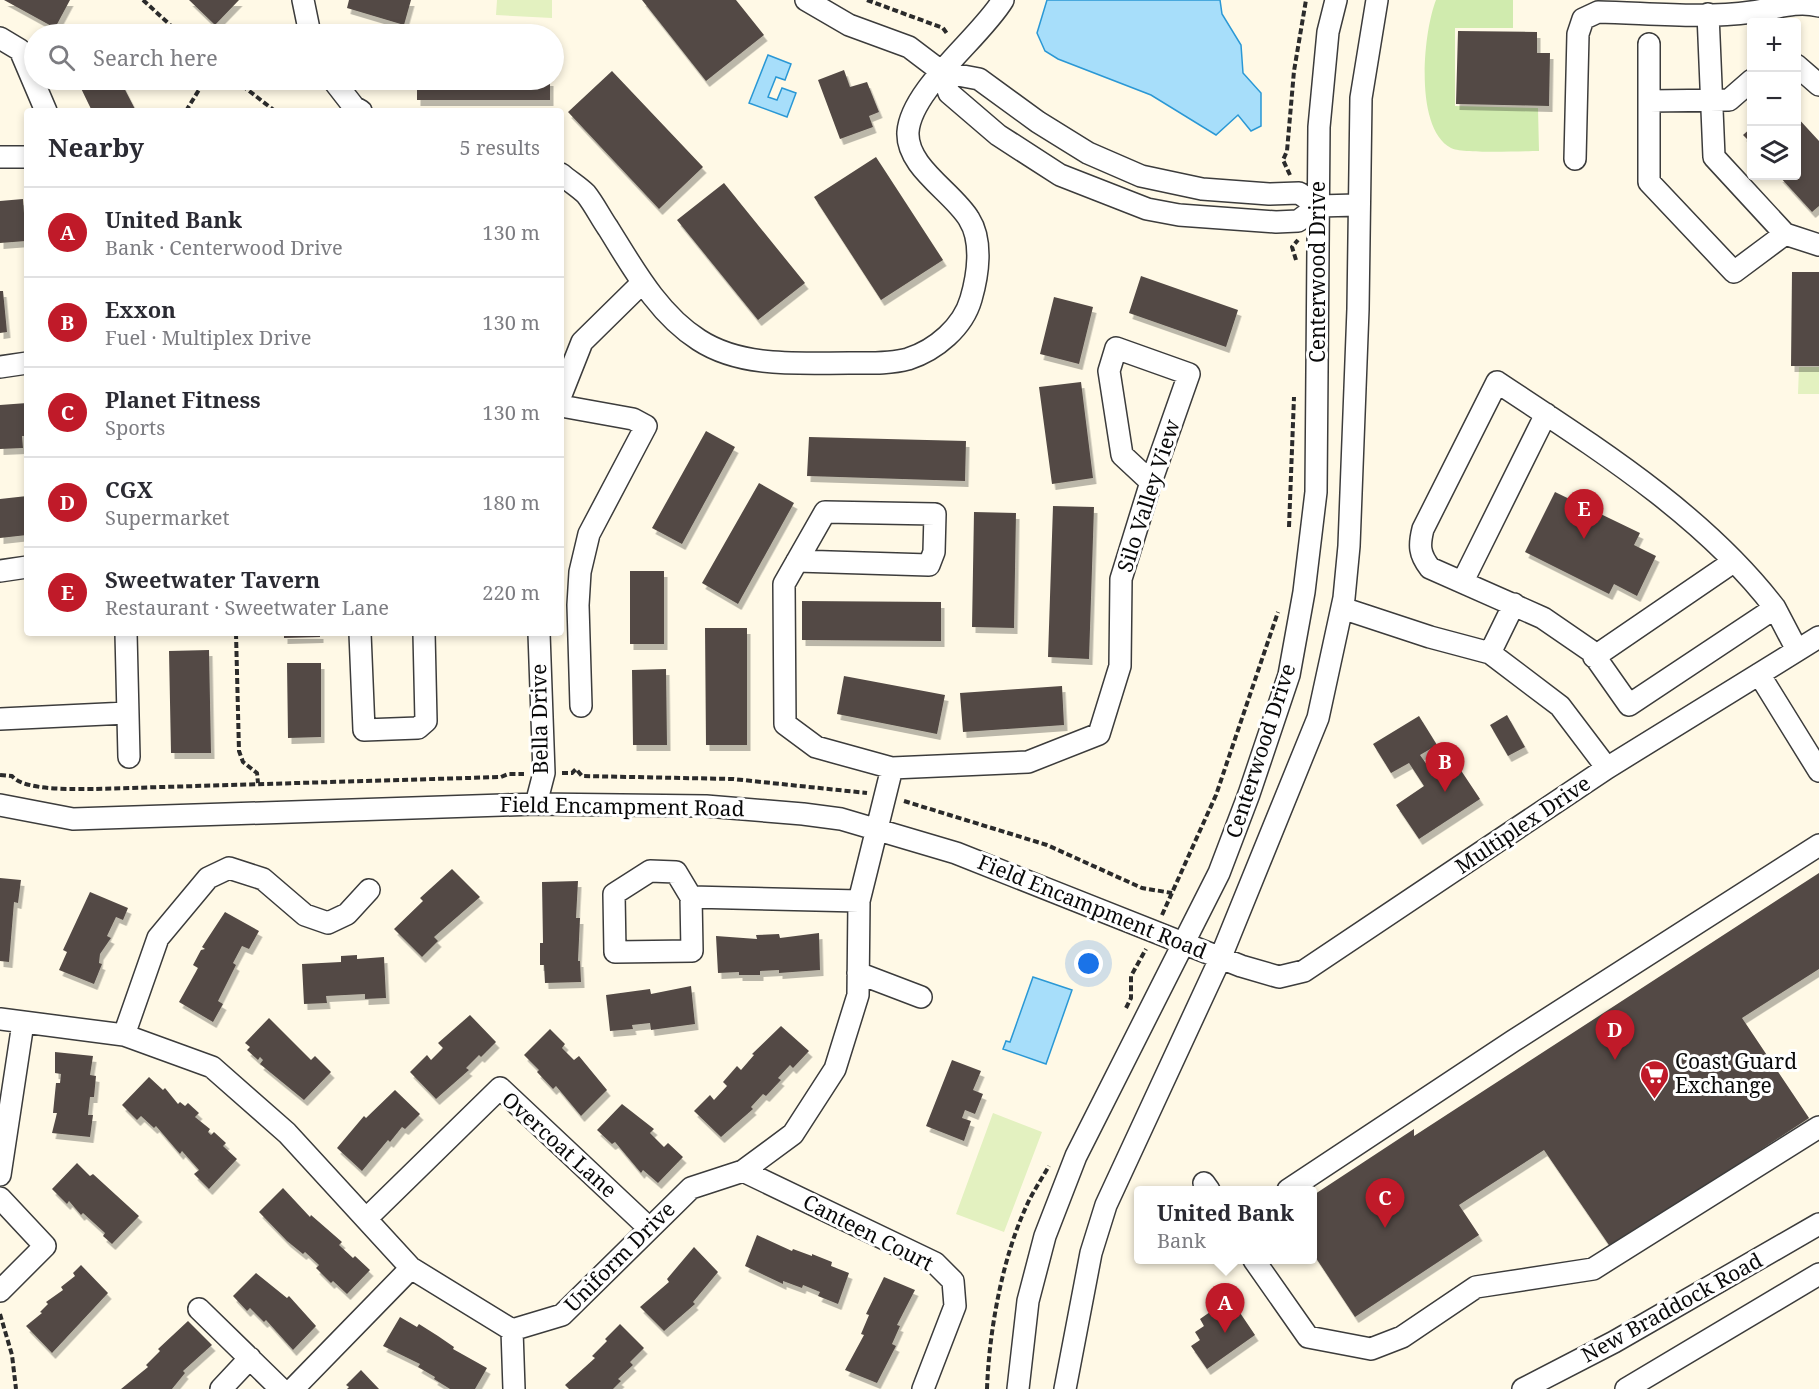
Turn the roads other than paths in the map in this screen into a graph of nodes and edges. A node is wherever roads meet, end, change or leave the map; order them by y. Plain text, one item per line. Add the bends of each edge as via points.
1 (303, 0) edge
2 (806, 0) edge
3 (1002, 0) edge
4 (1336, 0) edge
5 (1377, 0) edge
6 (1807, 3) edge
7 (1708, 14) junction
8 (308, 24) edge
9 (0, 38) edge
10 (1649, 44) dead end
11 (24, 59) edge
12 (1801, 69) edge
13 (942, 72) junction
14 (1747, 84) edge
15 (1819, 85) edge
16 (37, 90) edge
17 (341, 90) edge
18 (1649, 101) junction
19 (1711, 101) junction
20 (45, 108) edge
21 (356, 108) edge
22 (0, 157) edge
23 (24, 157) edge
24 (1575, 159) dead end
25 (564, 176) edge
26 (1358, 205) junction
27 (1318, 206) junction
28 (1785, 234) junction
29 (1819, 245) edge
30 (642, 283) junction
31 (24, 363) edge
32 (0, 367) edge
33 (564, 387) edge
34 (564, 406) edge
35 (1546, 414) junction
36 (1151, 482) junction
37 (797, 561) junction
38 (1733, 562) junction
39 (24, 567) edge
40 (0, 571) edge
41 (1463, 581) junction
42 (1514, 604) junction
43 (569, 605) edge
44 (1342, 608) junction
45 (1775, 608) junction
46 (126, 636) edge
47 (360, 636) edge
48 (424, 636) edge
49 (538, 636) edge
50 (1819, 637) edge
51 (1797, 650) junction
52 (1490, 653) junction
53 (1594, 657) junction
54 (1759, 674) junction
55 (581, 706) dead end
56 (127, 713) junction
57 (0, 719) edge
58 (129, 757) dead end
59 (892, 768) junction
60 (1607, 768) junction
61 (1819, 771) edge
62 (536, 804) junction
63 (0, 805) edge
64 (879, 830) junction
65 (1819, 845) edge
66 (369, 890) dead end
67 (691, 897) junction
68 (859, 901) junction
69 (1182, 943) junction
70 (1220, 959) junction
71 (858, 973) junction
72 (921, 997) dead end
73 (0, 1019) edge
74 (24, 1023) junction
75 (124, 1035) junction
76 (1819, 1127) edge
77 (743, 1171) junction
78 (0, 1175) edge
79 (1296, 1186) edge
80 (0, 1198) edge
81 (368, 1218) junction
82 (1819, 1224) edge
83 (649, 1228) junction
84 (1257, 1264) edge
85 (411, 1268) junction
86 (1819, 1274) edge
87 (0, 1291) edge
88 (199, 1309) dead end
89 (512, 1330) junction
90 (250, 1358) junction
91 (221, 1389) edge
92 (282, 1389) edge
93 (292, 1389) edge
94 (514, 1389) edge
95 (922, 1389) edge
96 (1018, 1389) edge
97 (1065, 1389) edge
98 (1523, 1389) edge
99 (1626, 1389) edge

1 - 8 street
2 - 13 street via 849,25 909,47
3 - 13 street
4 - 27 street, Centerwood Drive via 1328,32 1319,127
5 - 26 street, Centerwood Drive via 1361,98
6 - 7 street via 1787,1 1754,12
7 - 19 street
7 - 24 street via 1598,12 1583,19 1578,34
9 - 11 street via 20,50
10 - 18 street
12 - 15 street
13 - 27 street via 979,79 1088,153 1141,176 1202,189 1299,193
13 - 27 street via 949,93 998,135 1060,175 1147,209 1179,216 1298,221
13 - 30 street via 914,114 908,132 912,152 970,220 978,246 971,300 961,321 942,342 908,359 877,363 767,362 725,353 699,340 677,323
14 - 19 street via 1729,100
16 - 20 street
17 - 21 street
18 - 19 street
18 - 28 street via 1649,182 1734,272
19 - 28 street via 1714,157
22 - 23 street
25 - 30 street via 586,194
26 - 27 street
26 - 44 street, Centerwood Drive via 1353,485
27 - 69 street, Centerwood Drive via 1316,492 1291,664 1249,794 1222,863
28 - 29 street
30 - 33 street via 582,342
31 - 32 street
34 - 43 street via 633,418 646,426 589,534
35 - 38 street via 1665,499
35 - 41 street
35 - 41 street via 1497,382 1423,529 1419,542 1421,556 1430,568
36 - 36 street, Silo Valley View via 1189,374 1116,348 1109,371 1122,455
36 - 59 street, Silo Valley View via 1121,579 1120,666 1099,734 1028,762
37 - 37 street, Silo Valley View via 825,512 935,514 934,552 929,565
37 - 59 street, Silo Valley View via 784,584 785,724 816,747
38 - 45 street via 1750,576
38 - 53 street
39 - 40 street
41 - 42 street
42 - 52 street
42 - 53 street via 1543,618
43 - 55 street
44 - 52 street
44 - 70 street, Centerwood Drive via 1318,718
45 - 51 street
45 - 53 street via 1629,705
46 - 56 street
47 - 48 street via 364,730 418,728 426,721
49 - 62 street, Bella Drive via 544,773
50 - 51 street, Multiplex Drive
51 - 54 street, Multiplex Drive
52 - 60 street via 1560,706
54 - 60 street, Multiplex Drive
54 - 61 street
56 - 57 street
56 - 58 street
59 - 64 street
60 - 70 street, Multiplex Drive via 1304,971 1279,977
62 - 63 street, Field Encampment Road via 73,819
62 - 64 street, Field Encampment Road via 757,809 841,819
64 - 68 street, Uniform Drive
64 - 69 street, Field Encampment Road via 956,853
65 - 79 street
66 - 75 street via 347,914 328,923 305,915 263,879 229,868 208,878 158,938
67 - 67 street via 676,872 650,872 614,894 615,952 692,951
67 - 68 street
68 - 71 street, Uniform Drive
69 - 70 street, Field Encampment Road
69 - 96 street, Centerwood Drive via 1076,1156 1045,1236 1028,1301
70 - 97 street, Centerwood Drive via 1106,1205 1091,1253
71 - 72 street
71 - 77 street, Uniform Drive via 858,995 835,1069 793,1134
73 - 74 street
74 - 75 street
74 - 78 street
75 - 81 street via 212,1067 287,1133
76 - 84 street via 1593,1269 1476,1287 1402,1337 1371,1349 1308,1337
77 - 83 street, Uniform Drive via 691,1188
77 - 95 street, Canteen Court via 935,1263 953,1281 955,1306
80 - 87 street via 45,1246
81 - 83 street, Overcoat Lane via 500,1088
81 - 85 street
82 - 98 street, New Braddock Road via 1614,1342
83 - 89 street, Uniform Drive via 562,1315
85 - 89 street
85 - 93 street
86 - 99 street, New Braddock Road
88 - 90 street
89 - 94 street
90 - 91 street
90 - 92 street

